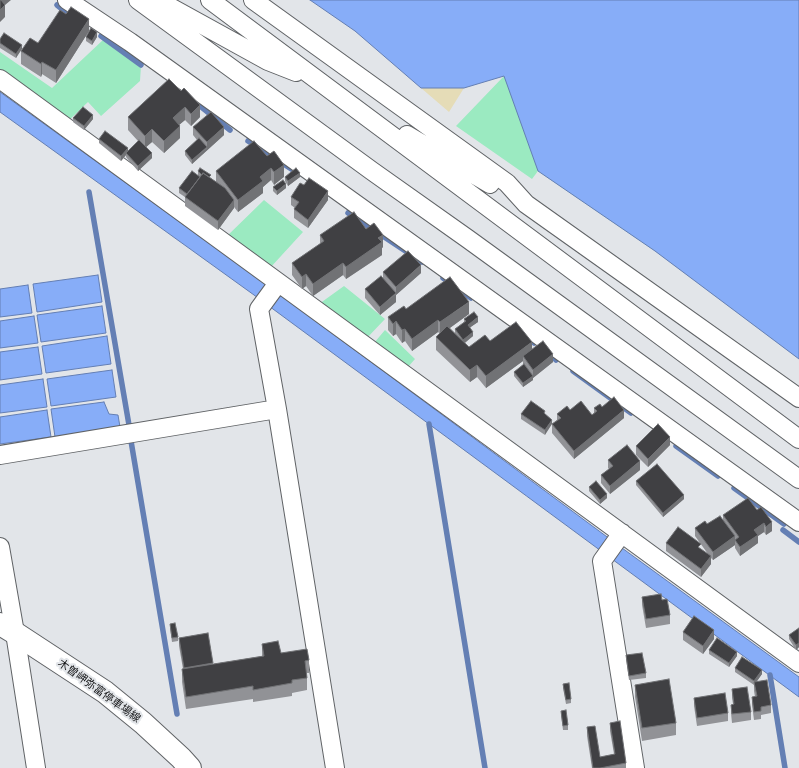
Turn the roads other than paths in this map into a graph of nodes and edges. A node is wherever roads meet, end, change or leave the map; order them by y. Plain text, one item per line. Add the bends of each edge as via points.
1 (67, 0) edge
2 (210, 0) edge
3 (253, 0) edge
4 (142, 3) edge
5 (0, 79) edge
6 (319, 82) junction
7 (526, 204) junction
8 (276, 285) junction
9 (799, 398) edge
10 (277, 409) junction
11 (799, 439) edge
12 (0, 455) edge
13 (799, 479) edge
14 (799, 522) edge
15 (620, 536) junction
16 (0, 547) edge
17 (8, 629) edge
18 (799, 663) edge
19 (36, 768) edge
20 (190, 768) edge
21 (335, 768) edge
22 (635, 768) edge

1 - 14 street via 130,42
2 - 6 street
3 - 7 street via 507,183
4 - 6 street via 170,6 268,61
4 - 13 street
5 - 8 street
6 - 7 street
6 - 11 street
7 - 9 street
8 - 10 street via 259,309
8 - 15 street
10 - 12 street
10 - 21 street
15 - 18 street
15 - 22 street via 602,561
16 - 17 street
17 - 19 street
17 - 20 main road, 木曽岬弥富停車場線 via 105,692 143,723

